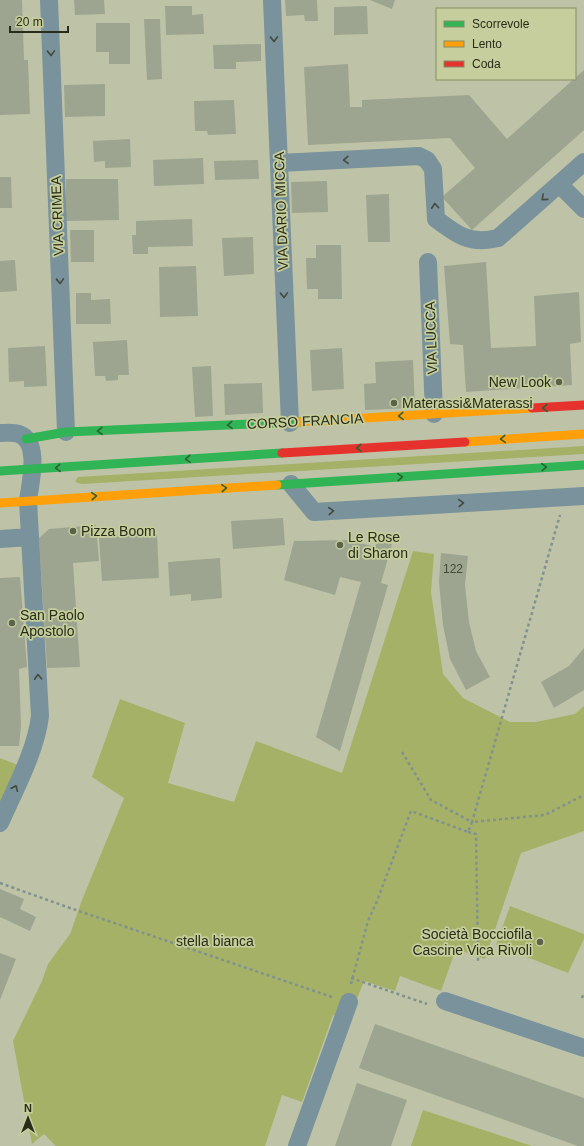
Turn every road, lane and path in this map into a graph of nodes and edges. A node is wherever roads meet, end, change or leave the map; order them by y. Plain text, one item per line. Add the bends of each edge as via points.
1 (49, 0) edge
2 (272, 0) edge
3 (584, 162) edge
4 (279, 163) junction
5 (559, 184) junction
6 (584, 209) edge
7 (428, 262) dead end
8 (584, 405) edge
9 (434, 414) junction
10 (290, 423) junction
11 (66, 432) junction
12 (0, 433) edge
13 (584, 434) edge
14 (26, 438) junction
15 (584, 465) edge
16 (32, 469) junction
17 (0, 471) edge
18 (291, 484) junction
19 (584, 496) edge
20 (565, 497) junction
21 (28, 501) junction
22 (0, 503) edge
23 (30, 537) junction
24 (0, 539) edge
25 (402, 752) dead end
26 (584, 796) edge
27 (472, 822) junction
28 (0, 824) edge
29 (468, 832) junction
30 (0, 883) edge
31 (478, 961) dead end
32 (351, 978) junction
33 (584, 993) edge
34 (582, 998) dead end
35 (445, 1001) joint
36 (349, 1002) junction
37 (584, 1048) edge
38 (297, 1146) edge

1 -> 11 street, VIA CRIMEA
2 -> 4 street, VIA DARIO MICCA
3 - 5 street
5 -> 4 street via 498,238 486,241 457,235 436,219 432,169 427,160 419,156
4 -> 10 street, VIA DARIO MICCA
5 - 6 street
7 - 9 street, VIA LUCCA
8 -> 9 main road, CORSO FRANCIA
9 -> 10 main road, CORSO FRANCIA
10 -> 11 main road, CORSO FRANCIA
11 - 14 main road, CORSO FRANCIA
12 - 14 street, CORSO FRANCIA via 19,434
13 -> 16 main road
14 - 16 street via 33,454
18 -> 15 main road
16 - 17 main road
16 - 21 street
18 -> 20 street via 314,512
21 -> 18 main road
19 - 20 street
20 - 27 path
21 - 22 main road
21 - 23 street
23 - 24 street
28 -> 23 street via 34,746 40,716
25 - 27 path via 431,800
26 - 27 path via 545,815
27 - 29 path
29 - 31 path via 476,834
29 - 32 path via 412,811 368,921
30 - 36 path
32 - 35 path via 442,1009
32 - 36 path
33 - 34 path
35 - 37 street
36 - 38 street

